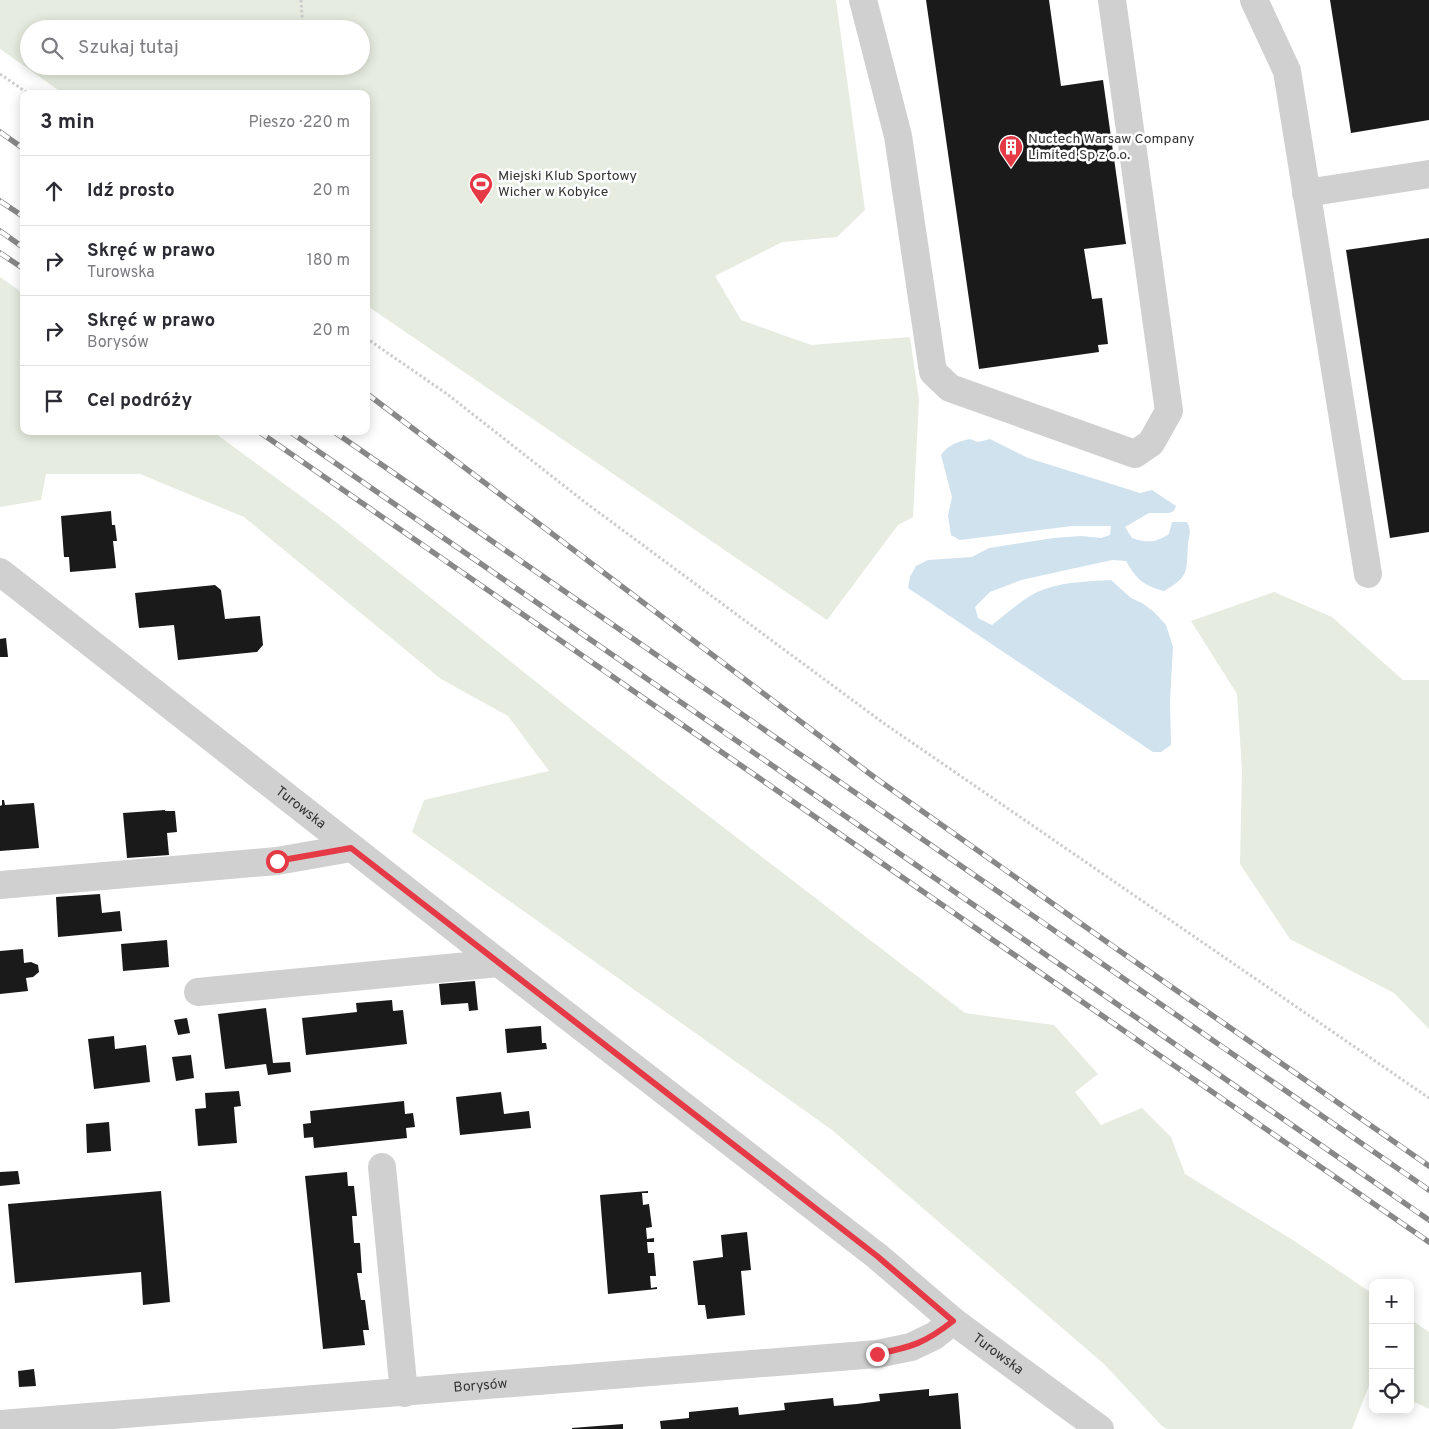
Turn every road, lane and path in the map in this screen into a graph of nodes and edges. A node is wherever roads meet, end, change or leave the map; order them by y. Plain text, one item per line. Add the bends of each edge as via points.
1 (300, 0) edge
2 (863, 0) edge
3 (1112, 0) edge
4 (1254, 0) edge
5 (302, 20) edge
6 (0, 74) edge
7 (23, 90) edge
8 (1429, 174) edge
9 (1306, 193) junction
10 (370, 341) edge
11 (0, 572) edge
12 (1368, 574) dead end
13 (351, 848) junction
14 (0, 885) edge
15 (499, 963) junction
16 (198, 992) dead end
17 (1429, 1098) edge
18 (382, 1167) dead end
19 (953, 1321) junction
20 (404, 1393) junction
21 (0, 1424) edge
22 (1097, 1428) edge

1 - 5 path
2 - 3 street via 898,136 933,372 950,388 1135,454 1151,443 1169,411
4 - 9 street via 1287,71
6 - 7 path
8 - 9 street
9 - 12 street
10 - 17 path via 447,394 586,503 882,722
11 - 13 street, Turowska
13 - 14 street via 277,861
13 - 15 street, Turowska
15 - 16 street
15 - 19 street, Turowska via 877,1256
18 - 20 street
19 - 20 street, Borysów via 934,1336 911,1347 877,1354
19 - 22 street, Turowska
20 - 21 street, Borysów

